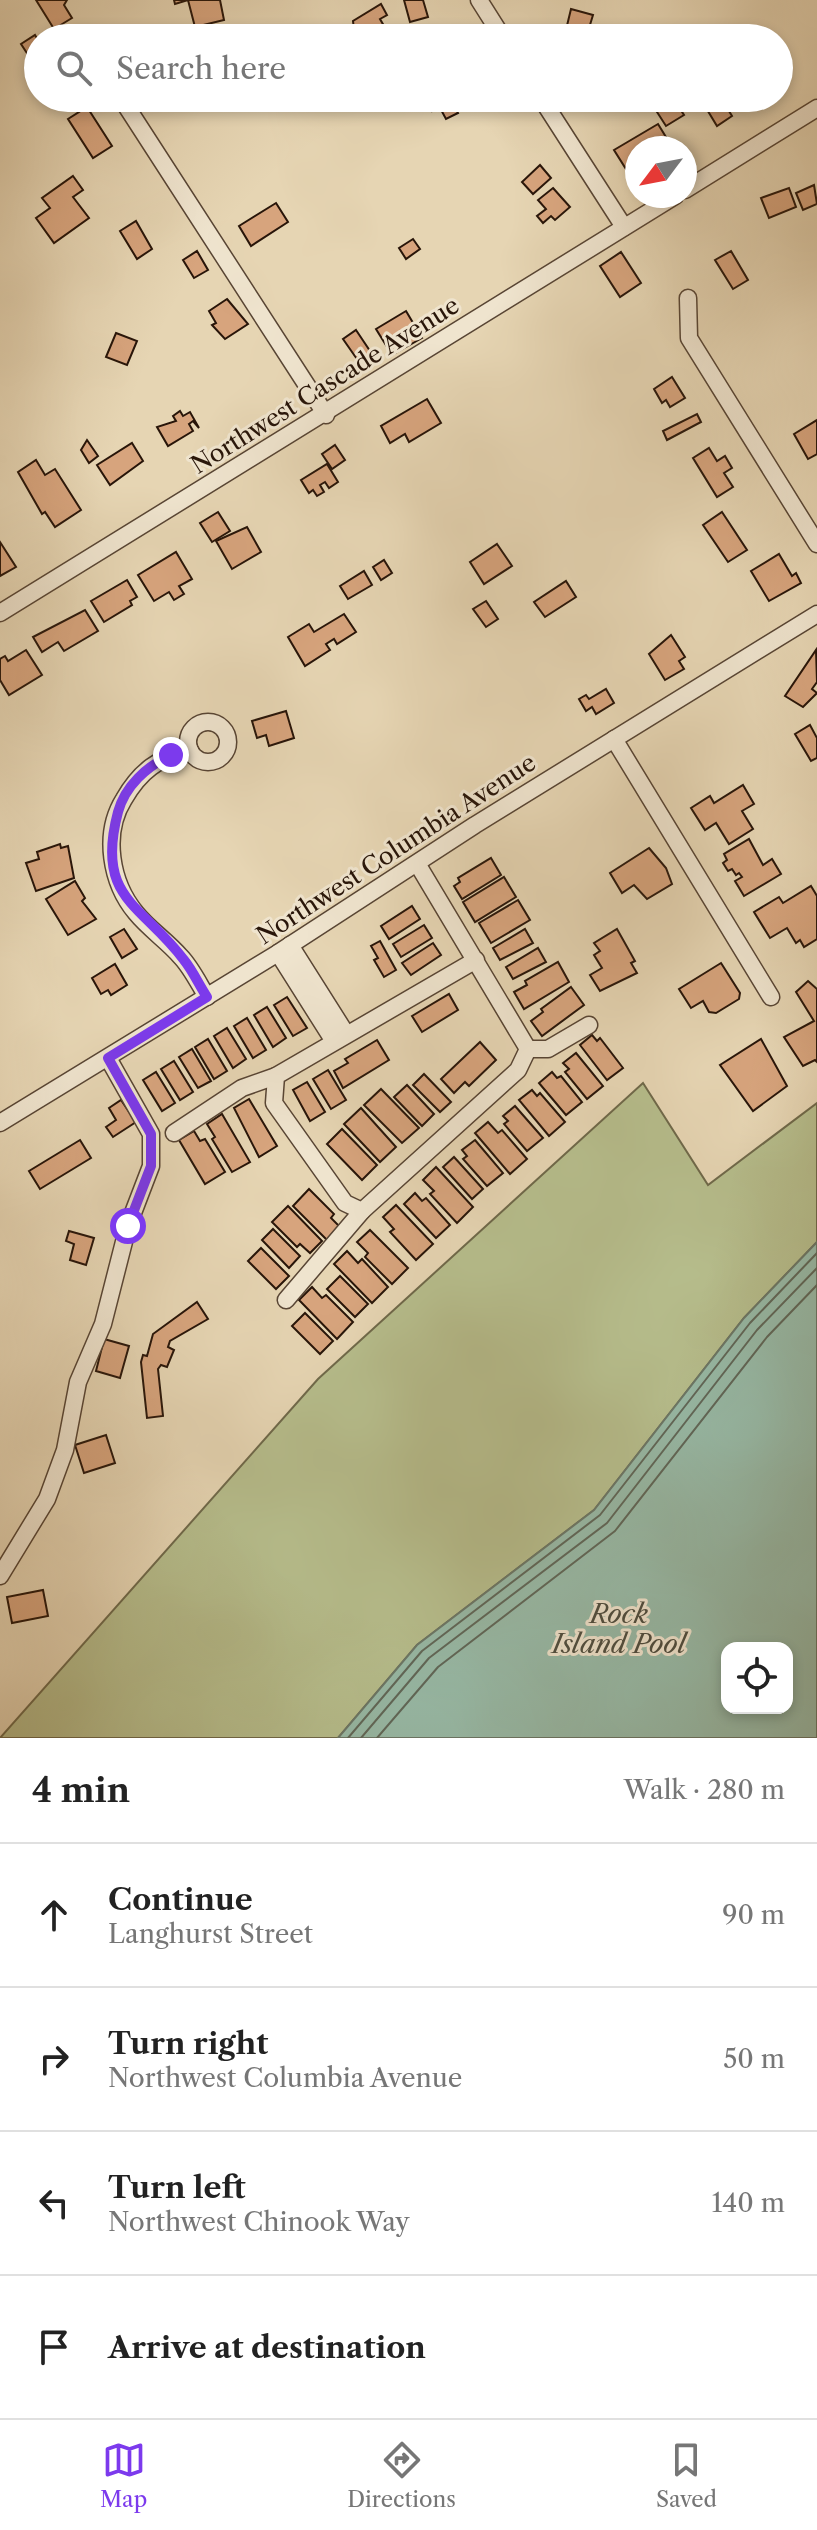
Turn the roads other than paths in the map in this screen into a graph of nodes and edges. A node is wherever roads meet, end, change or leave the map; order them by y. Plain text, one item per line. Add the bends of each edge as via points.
1 (479, 0) edge
2 (494, 24) edge
3 (130, 112) edge
4 (550, 112) edge
5 (815, 114) edge
6 (697, 183) edge
7 (655, 208) edge
8 (624, 227) junction
9 (688, 298) dead end
10 (326, 415) junction
11 (817, 544) edge
12 (0, 613) edge
13 (817, 614) edge
14 (614, 739) junction
15 (190, 750) dead end
16 (418, 865) junction
17 (284, 949) junction
18 (476, 960) junction
19 (207, 997) junction
20 (771, 997) dead end
21 (589, 1025) dead end
22 (339, 1036) junction
23 (528, 1049) junction
24 (108, 1058) junction
25 (276, 1076) junction
26 (0, 1123) edge
27 (174, 1133) dead end
28 (362, 1211) junction
29 (286, 1300) dead end
30 (0, 1576) edge

1 - 2 street
3 - 10 street
4 - 8 street
5 - 6 street
7 - 8 street, Northwest Cascade Avenue
8 - 10 street, Northwest Cascade Avenue
9 - 11 street via 689,338
10 - 12 street, Northwest Cascade Avenue
13 - 14 street, Northwest Columbia Avenue
14 - 16 street, Northwest Columbia Avenue
14 - 20 street
15 - 19 street via 154,762 135,780 119,806 112,856 118,885 136,913 183,958
16 - 17 street, Northwest Columbia Avenue
16 - 18 street
17 - 19 street, Northwest Columbia Avenue
17 - 22 street
18 - 22 street
18 - 23 street
19 - 24 street, Northwest Columbia Avenue
21 - 23 street via 548,1049
22 - 25 street
23 - 28 street via 518,1070
24 - 26 street, Northwest Columbia Avenue
24 - 30 street via 151,1134 151,1166 128,1226 103,1324 78,1382 65,1450 47,1499
25 - 27 street via 242,1088
25 - 28 street via 274,1103 345,1203
28 - 29 street

